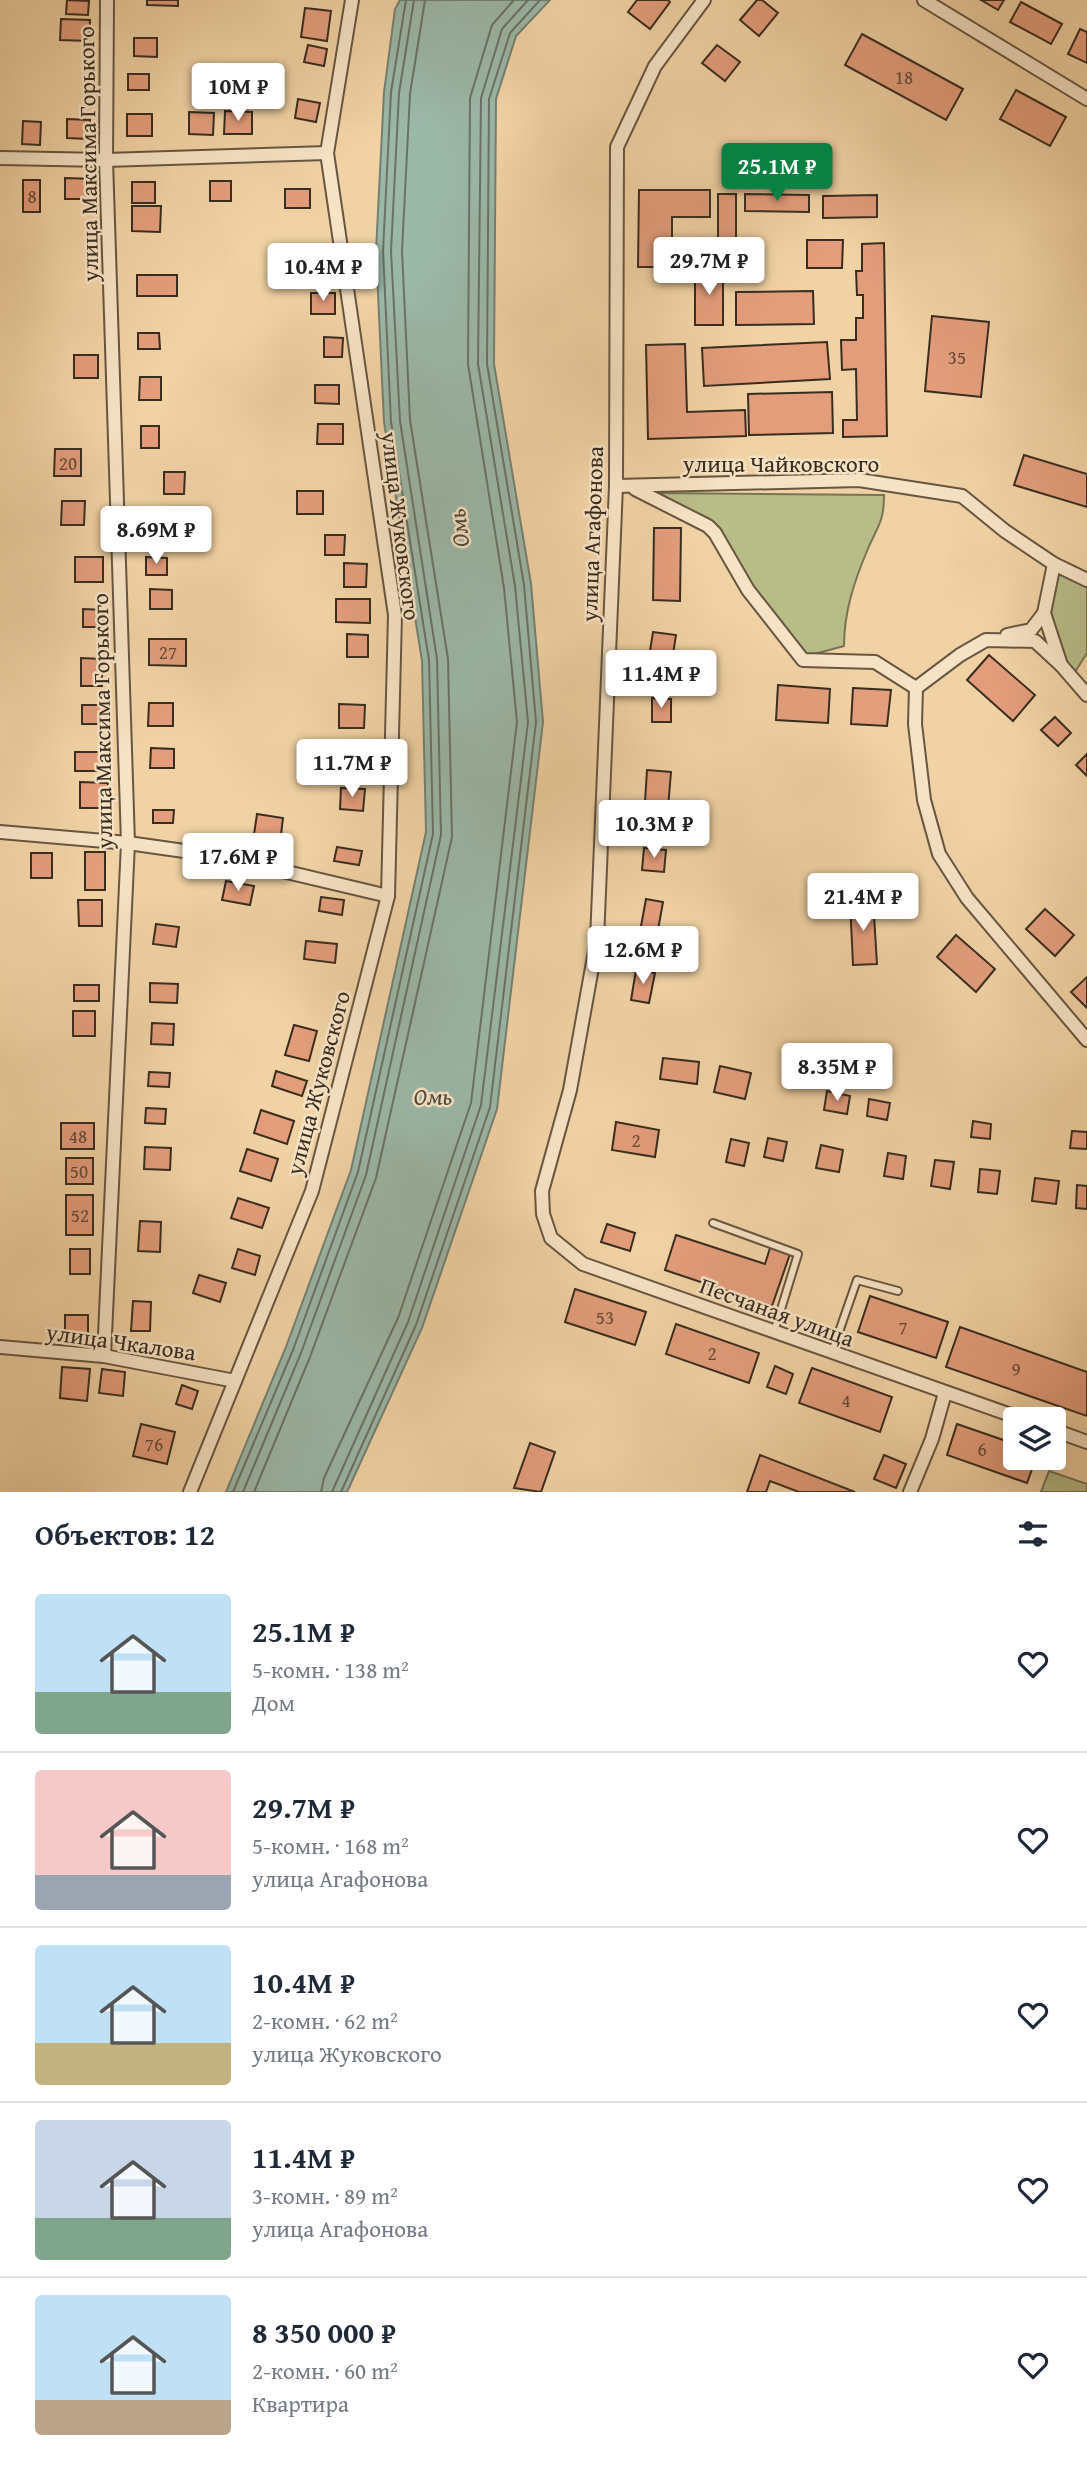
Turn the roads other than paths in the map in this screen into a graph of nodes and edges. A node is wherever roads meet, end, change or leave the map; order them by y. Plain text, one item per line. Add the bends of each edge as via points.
1 (107, 0) edge
2 (352, 0) edge
3 (704, 0) edge
4 (924, 0) edge
5 (1087, 99) edge
6 (327, 153) junction
7 (0, 158) edge
8 (106, 160) junction
9 (621, 486) junction
10 (1054, 564) junction
11 (1087, 580) edge
12 (1044, 613) junction
13 (986, 640) junction
14 (1061, 665) junction
15 (916, 688) junction
16 (1087, 695) edge
17 (0, 832) edge
18 (128, 843) junction
19 (388, 895) junction
20 (1087, 1040) edge
21 (543, 1214) joint
22 (713, 1223) dead end
23 (898, 1291) dead end
24 (774, 1334) junction
25 (0, 1348) edge
26 (831, 1354) junction
27 (104, 1356) junction
28 (235, 1381) junction
29 (945, 1393) junction
30 (1003, 1413) edge
31 (1066, 1434) edge
32 (1087, 1442) edge
33 (190, 1492) edge
34 (910, 1492) edge

1 - 8 street, улица Максима Горького
2 - 6 street, улица Жуковского
3 - 9 street, улица Агафонова via 654,66 617,147
4 - 5 street
6 - 8 street
6 - 19 street, улица Жуковского via 395,615
7 - 8 street
8 - 18 street, улица Максима Горького
9 - 10 street, улица Чайковского via 859,480 962,496
9 - 15 street via 646,492 708,526 748,590 803,660 875,662
9 - 21 street, улица Агафонова via 597,940 570,1090 542,1191
10 - 11 street, улица Чайковского
10 - 12 street
12 - 13 street via 1031,630
12 - 14 street
13 - 14 street via 1035,641
13 - 15 street
14 - 16 street
15 - 20 street via 915,724 924,800 939,854 967,898
17 - 18 street
18 - 19 street via 219,856
18 - 27 street, улица Максима Горького
19 - 28 street, улица Жуковского via 312,1191
21 - 24 street, Песчаная улица via 551,1238 583,1264
22 - 24 lane via 798,1254
23 - 26 lane via 857,1280
24 - 26 street, Песчаная улица
25 - 27 street, улица Чкалова
26 - 29 street, Песчаная улица
27 - 28 street, улица Чкалова
28 - 33 street, улица Жуковского
29 - 30 street, Песчаная улица
29 - 34 street
31 - 32 street

